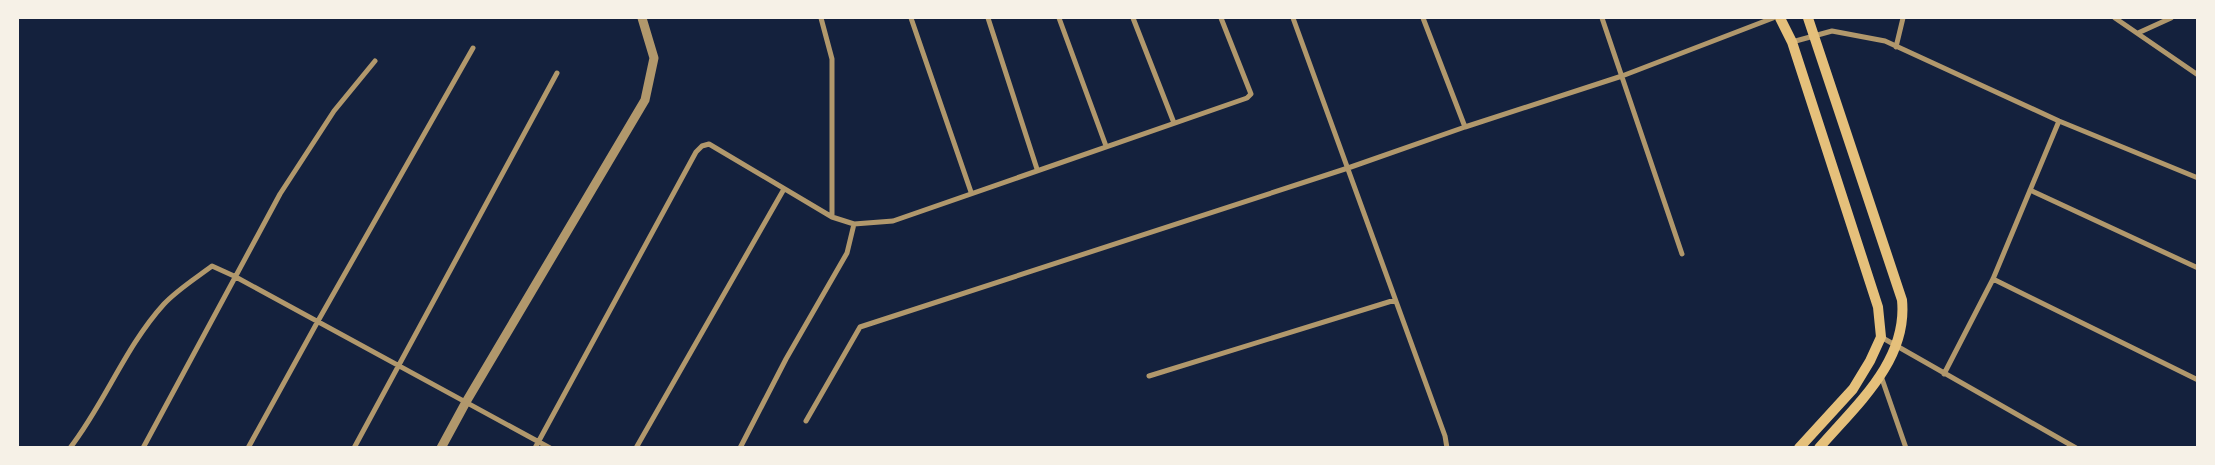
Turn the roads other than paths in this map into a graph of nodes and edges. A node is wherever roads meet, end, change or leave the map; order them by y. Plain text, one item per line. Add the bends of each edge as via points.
1 (642, 18) edge
2 (821, 18) edge
3 (911, 18) edge
4 (988, 18) edge
5 (1059, 18) edge
6 (1133, 18) edge
7 (1221, 18) edge
8 (1293, 18) edge
9 (1423, 18) edge
10 (1602, 18) edge
11 (1773, 18) edge
12 (1780, 18) edge
13 (1808, 18) edge
14 (1903, 18) edge
15 (2116, 18) edge
16 (2171, 18) edge
17 (2138, 33) junction
18 (1815, 36) junction
19 (1792, 42) junction
20 (1896, 47) junction
21 (473, 48) dead end
22 (374, 61) dead end
23 (557, 73) dead end
24 (2198, 75) edge
25 (1622, 76) junction
26 (2059, 120) junction
27 (1174, 123) junction
28 (1465, 127) junction
29 (1106, 146) junction
30 (1348, 168) junction
31 (1038, 169) junction
32 (2198, 178) edge
33 (784, 189) junction
34 (2030, 190) junction
35 (971, 192) junction
36 (832, 218) junction
37 (854, 224) junction
38 (1682, 254) dead end
39 (2198, 268) edge
40 (234, 276) junction
41 (1993, 279) junction
42 (1396, 300) junction
43 (318, 321) junction
44 (1881, 338) junction
45 (1896, 346) junction
46 (399, 365) junction
47 (1944, 374) junction
48 (1881, 375) junction
49 (1149, 376) dead end
50 (2198, 380) edge
51 (466, 402) junction
52 (806, 421) dead end
53 (538, 441) junction
54 (70, 448) edge
55 (143, 448) edge
56 (248, 448) edge
57 (354, 448) edge
58 (441, 448) edge
59 (535, 448) edge
60 (550, 448) edge
61 (636, 448) edge
62 (740, 448) edge
63 (1447, 448) edge
64 (1798, 448) edge
65 (1819, 448) edge
66 (1906, 448) edge
67 (2076, 448) edge

1 - 51 street via 654,58 645,100
2 - 36 street via 832,59
3 - 35 street
4 - 31 street
5 - 29 street
6 - 27 street
7 - 27 street via 1251,94
8 - 30 street
9 - 28 street
10 - 25 street
11 - 25 street
12 - 19 main road
13 - 18 main road
14 - 20 street
15 - 17 street
16 - 17 street
17 - 24 street
18 - 19 street
18 - 20 street via 1832,31 1885,41
18 - 45 main road via 1902,300 1902,328
19 - 44 main road via 1878,307
20 - 26 street
21 - 43 street
22 - 40 street via 328,119 280,194
23 - 46 street
25 - 28 street
25 - 38 street
26 - 32 street
26 - 34 street
27 - 29 street
28 - 30 street
29 - 31 street
30 - 42 street
30 - 52 street via 860,327
31 - 35 street
33 - 36 street
33 - 53 street via 709,144 696,152
33 - 61 street
34 - 39 street
34 - 41 street
35 - 37 street via 893,220
36 - 37 street
37 - 62 street via 848,253 786,359
40 - 43 street
40 - 54 street via 212,266 165,303 133,345
40 - 55 street
41 - 47 street
41 - 50 street
42 - 49 street
42 - 63 street
43 - 46 street
43 - 56 street
44 - 45 street
44 - 64 main road via 1853,389
45 - 47 street
45 - 48 main road
46 - 51 street
46 - 57 street
47 - 67 street
48 - 65 main road
48 - 66 street
51 - 53 street
51 - 58 street
53 - 59 street
53 - 60 street

